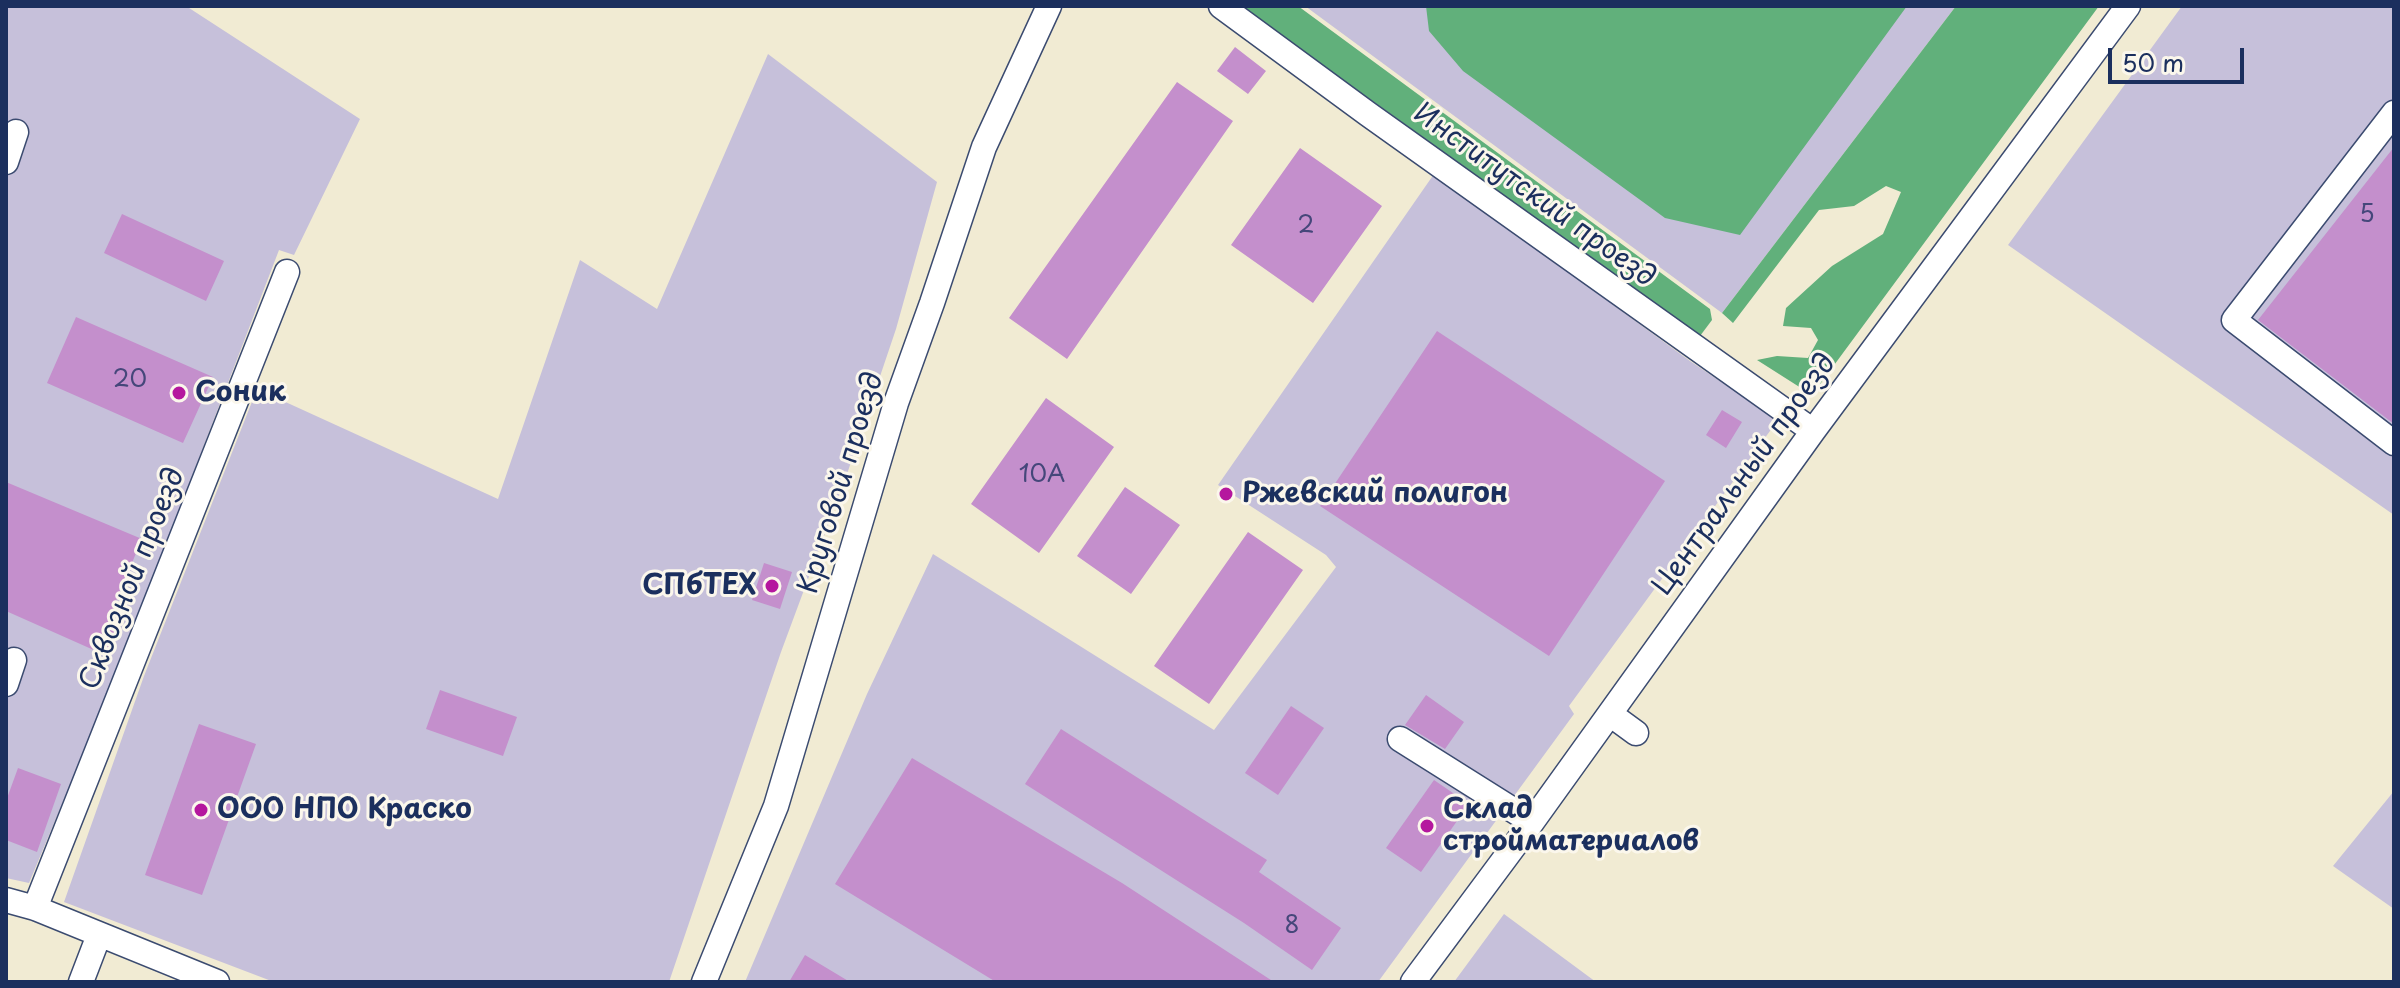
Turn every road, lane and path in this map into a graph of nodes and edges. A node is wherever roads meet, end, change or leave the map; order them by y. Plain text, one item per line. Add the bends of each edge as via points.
1 (1049, 6) edge
2 (1221, 6) edge
3 (2128, 6) edge
4 (2394, 113) edge
5 (16, 132) dead end
6 (6, 162) edge
7 (287, 272) dead end
8 (1813, 431) junction
9 (2394, 443) edge
10 (14, 660) dead end
11 (6, 684) edge
12 (1610, 714) junction
13 (1636, 733) dead end
14 (1400, 739) dead end
15 (1532, 822) junction
16 (6, 900) edge
17 (35, 908) junction
18 (99, 935) junction
19 (1415, 981) edge
20 (81, 982) edge
21 (217, 982) edge
22 (704, 982) edge

1 - 22 street, Круговой проезд via 984,147 896,403 776,806
2 - 8 street, Институтский проезд via 1366,118
3 - 8 street, Центральный проезд
4 - 9 street via 2234,320
5 - 6 street
7 - 17 street, Сквозной проезд
8 - 12 street, Центральный проезд
10 - 11 street
12 - 13 street
12 - 15 street, Центральный проезд
14 - 15 street
15 - 19 street, Центральный проезд
16 - 17 street
17 - 18 street
18 - 20 street
18 - 21 street

